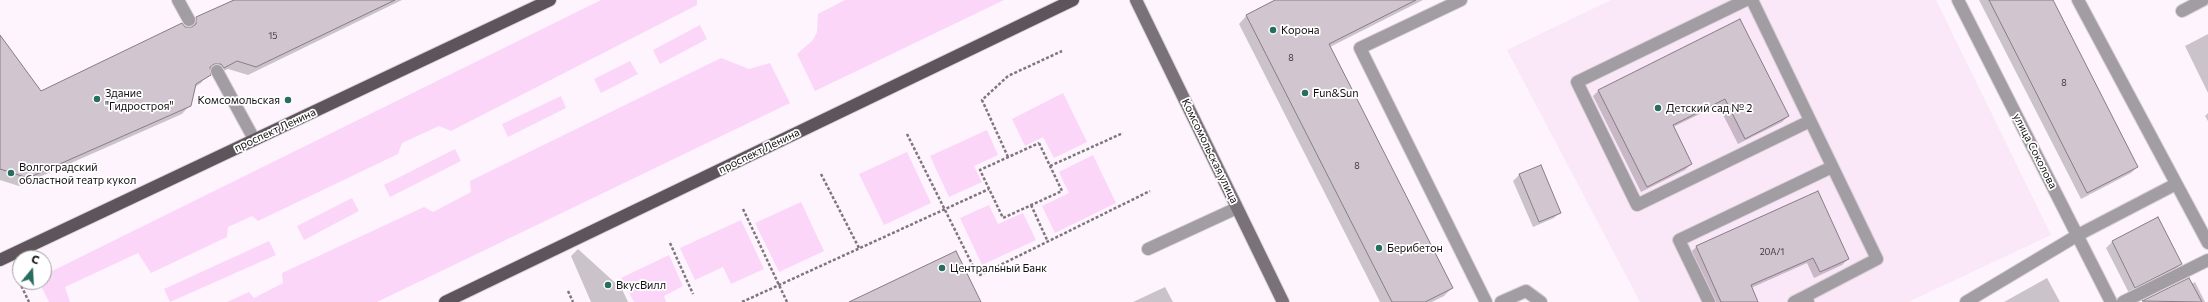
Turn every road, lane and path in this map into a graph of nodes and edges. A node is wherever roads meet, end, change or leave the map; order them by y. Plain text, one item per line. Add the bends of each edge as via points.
1 (178, 0) edge
2 (550, 0) edge
3 (1073, 0) edge
4 (1136, 0) edge
5 (1461, 0) edge
6 (1746, 0) edge
7 (1752, 0) edge
8 (1958, 0) edge
9 (2078, 0) edge
10 (2203, 0) edge
11 (2182, 12) dead end
12 (189, 20) dead end
13 (1062, 51) dead end
14 (217, 71) dead end
15 (1810, 121) junction
16 (1123, 133) dead end
17 (907, 134) dead end
18 (254, 139) junction
19 (1008, 157) junction
20 (1050, 166) junction
21 (1832, 167) junction
22 (821, 174) dead end
23 (2176, 184) junction
24 (990, 189) junction
25 (1150, 191) dead end
26 (1031, 205) junction
27 (1237, 208) junction
28 (743, 210) dead end
29 (945, 210) junction
30 (2078, 235) junction
31 (1048, 242) junction
32 (2208, 243) edge
33 (670, 244) dead end
34 (860, 248) junction
35 (1148, 249) dead end
36 (0, 260) edge
37 (2208, 260) edge
38 (779, 285) junction
39 (568, 291) dead end
40 (693, 294) dead end
41 (1807, 299) edge
42 (446, 302) edge
43 (573, 302) edge
44 (742, 302) edge
45 (788, 302) edge
46 (1283, 302) edge
47 (1486, 302) edge
48 (1501, 302) edge
49 (1541, 302) edge
50 (1709, 302) edge
51 (1794, 302) edge
52 (1966, 302) edge
53 (2111, 302) edge
54 (2123, 302) edge

1 - 12 street
2 - 18 main road, проспект Ленина
3 - 42 main road, проспект Ленина
4 - 27 main road, Комсомольская улица
5 - 47 street via 1360,48
6 - 15 street via 1577,82 1637,205
7 - 15 street
8 - 30 street, улица Соколова
9 - 23 street
10 - 11 street
13 - 19 path via 1008,76 982,100
14 - 18 street
15 - 21 street
16 - 20 path
17 - 29 path
18 - 36 main road, проспект Ленина
19 - 20 path via 1039,143
19 - 24 path via 980,170
20 - 26 path via 1062,190
21 - 41 street via 1876,259
21 - 50 street via 1679,240
22 - 34 path
23 - 30 street
23 - 32 street
24 - 26 path via 1003,218
24 - 29 path
25 - 31 path
26 - 31 path
27 - 35 street
27 - 46 main road, Комсомольская улица
28 - 38 path
29 - 31 path via 978,276
29 - 34 path
30 - 52 street
30 - 53 street, улица Соколова
33 - 40 path
34 - 38 path
37 - 54 street
38 - 44 path
38 - 45 path
39 - 43 path
41 - 51 street
48 - 49 street via 1526,291

